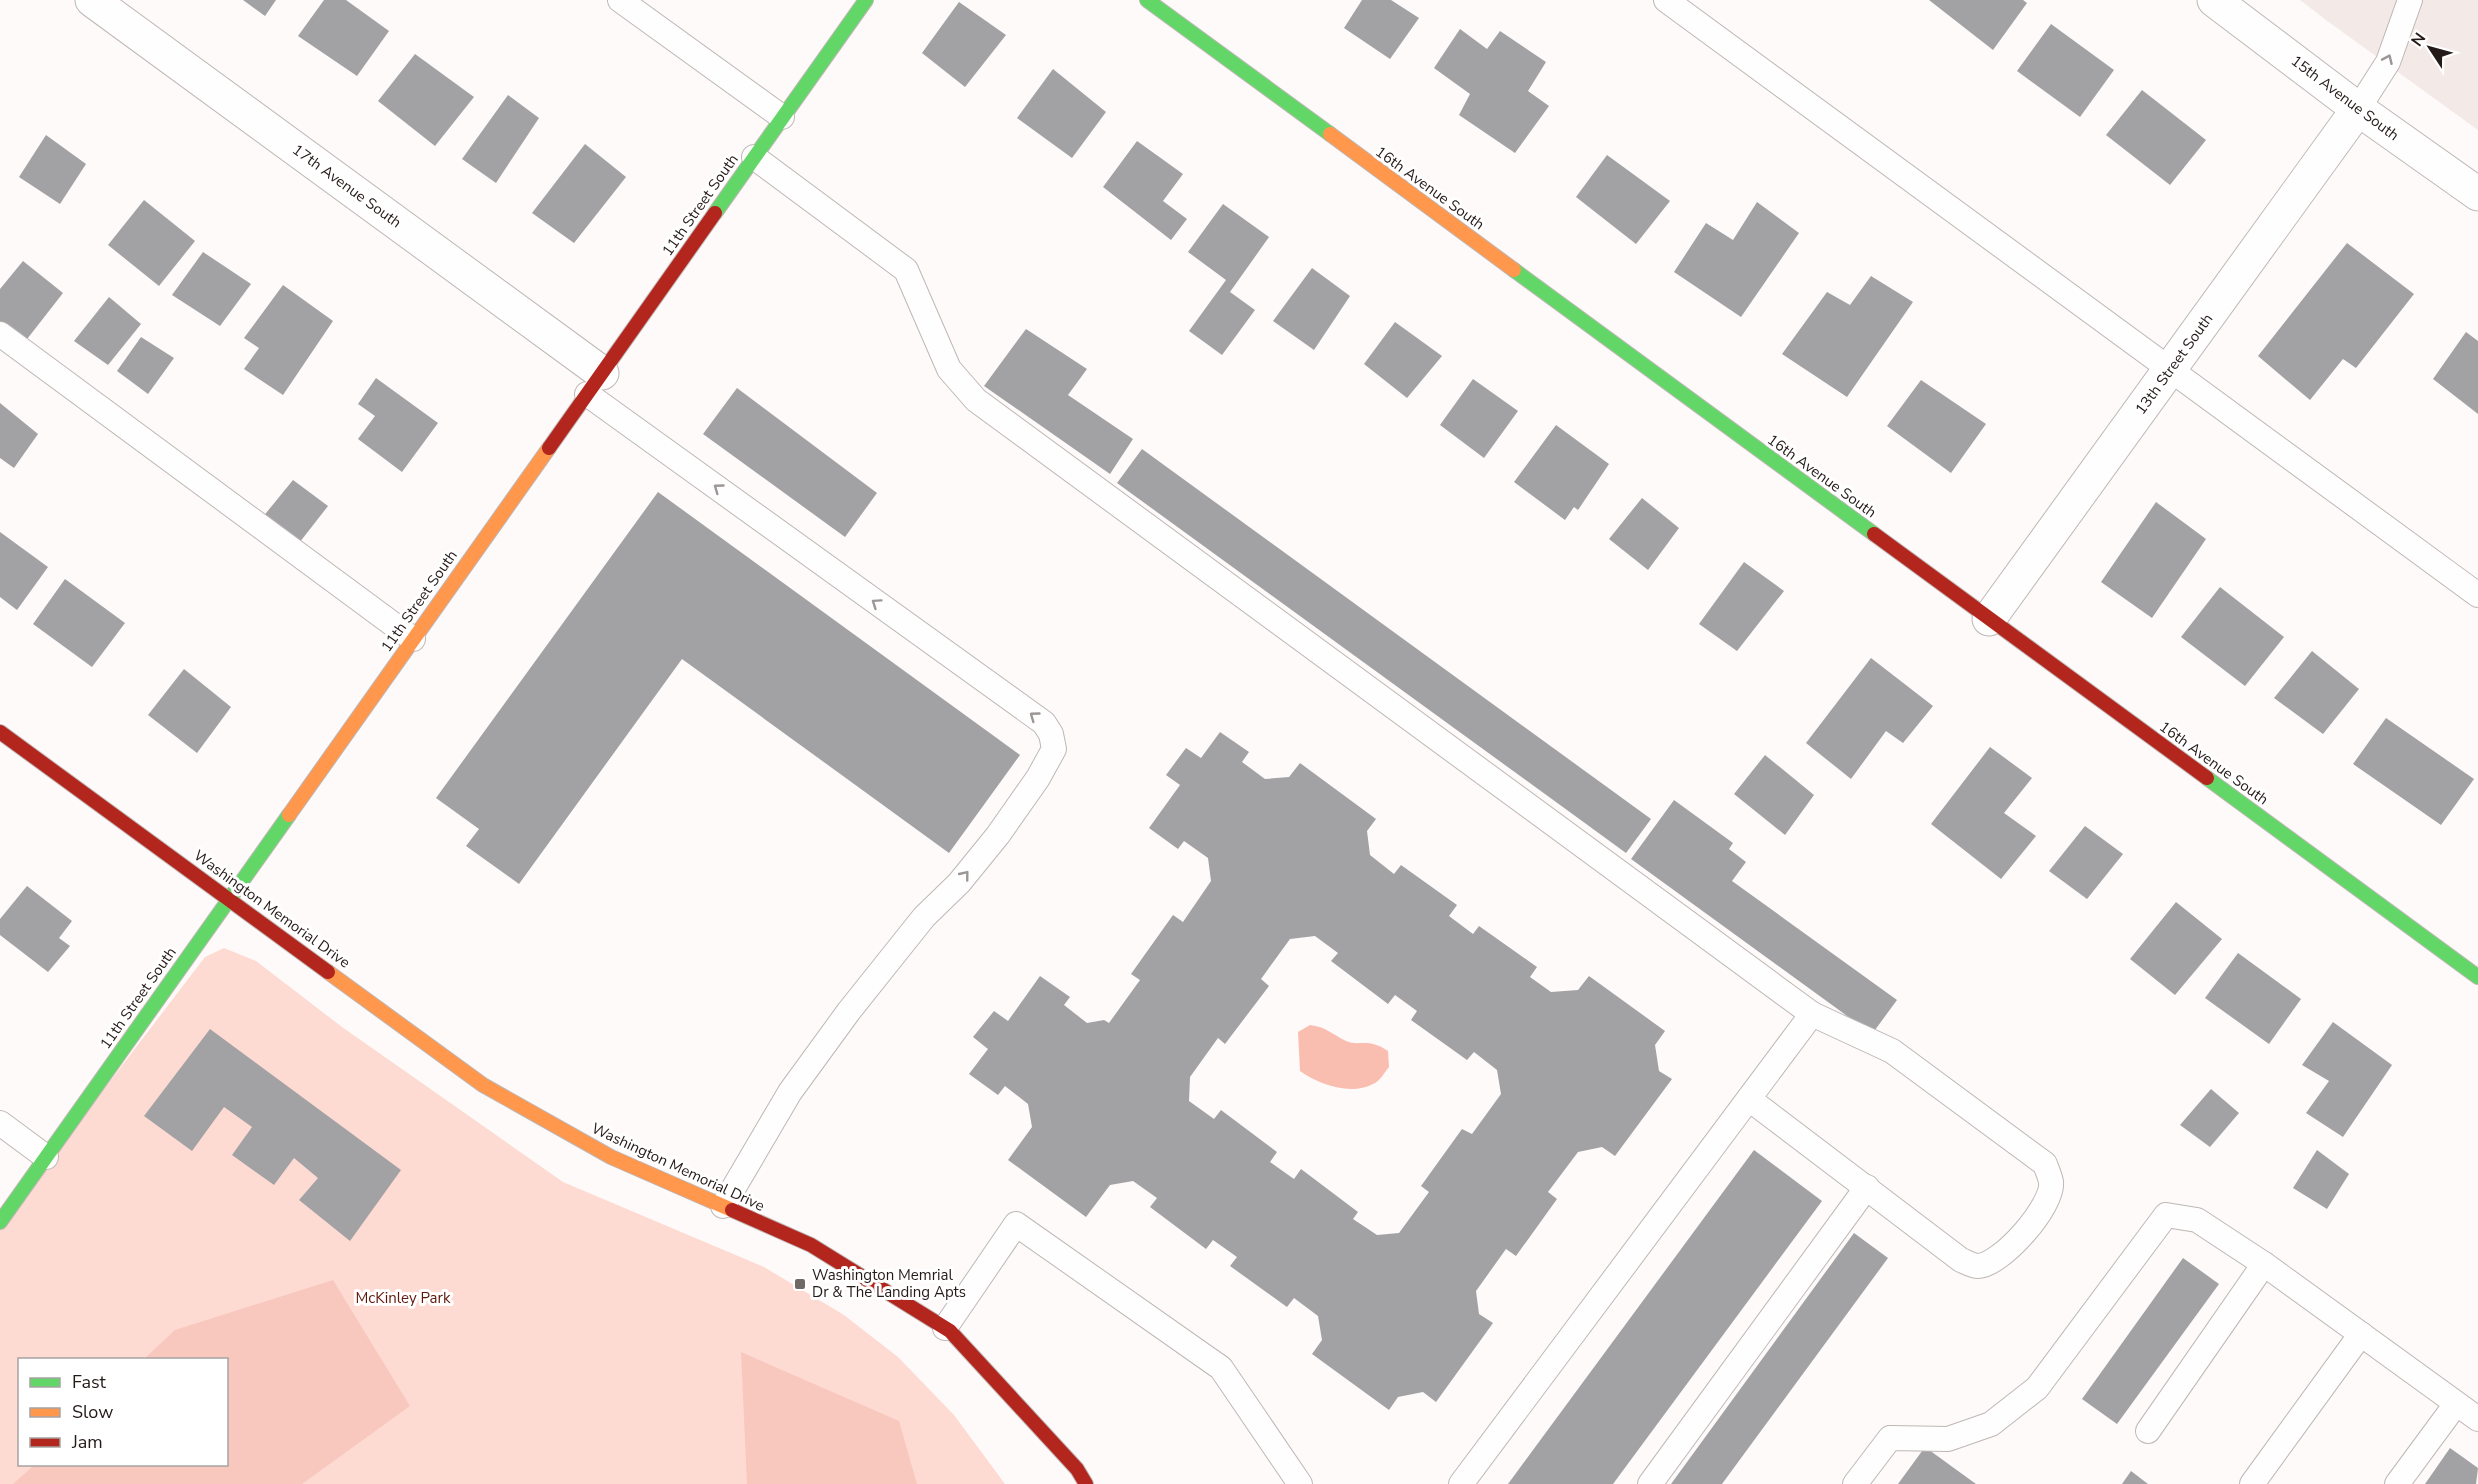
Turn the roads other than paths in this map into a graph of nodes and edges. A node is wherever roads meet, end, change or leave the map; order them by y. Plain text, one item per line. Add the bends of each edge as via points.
1 (92, 0) edge
2 (620, 0) edge
3 (866, 0) edge
4 (1147, 0) edge
5 (1666, 0) edge
6 (2214, 0) edge
7 (2410, 0) edge
8 (2358, 109) junction
9 (782, 117) junction
10 (754, 157) junction
11 (2478, 194) edge
12 (0, 334) edge
13 (2169, 370) junction
14 (594, 383) junction
15 (2478, 595) edge
16 (1989, 619) junction
17 (412, 639) junction
18 (0, 732) edge
19 (229, 897) junction
20 (2478, 977) edge
21 (1812, 1014) junction
22 (1749, 1099) junction
23 (0, 1123) edge
24 (46, 1157) junction
25 (1866, 1187) junction
26 (723, 1206) junction
27 (0, 1222) edge
28 (2264, 1264) junction
29 (945, 1328) junction
30 (2361, 1334) junction
31 (2456, 1404) junction
32 (2478, 1419) edge
33 (2148, 1431) dead end
34 (1086, 1484) edge
35 (1300, 1484) edge
36 (1461, 1484) edge
37 (1650, 1484) edge
38 (1855, 1484) edge
39 (2252, 1484) edge
40 (2397, 1484) edge

1 - 14 street, 17th Avenue South
2 - 9 lane
3 - 9 street, 11th Street South
4 - 16 street, 16th Avenue South
5 - 13 lane
6 - 8 street, 15th Avenue South
8 -> 7 lane via 2388,62
8 - 11 street, 15th Avenue South
8 - 13 street, 13th Street South
9 - 10 street, 11th Street South
10 - 14 street, 11th Street South
10 - 21 lane via 906,270 949,369 976,400
12 - 17 lane
13 - 15 lane
13 - 16 street, 13th Street South
14 - 17 street, 11th Street South
26 -> 14 lane via 790,1092 924,917 959,883 1038,778 1054,749 1044,723 877,604
16 - 20 street, 16th Avenue South
17 - 19 street, 11th Street South
18 - 19 street, Washington Memorial Drive
19 - 24 street, 11th Street South
19 - 26 street, Washington Memorial Drive via 483,1085 611,1157
21 - 22 lane
21 - 25 lane via 1892,1051 2030,1151 2045,1164 2052,1183 2044,1205 2016,1244 1978,1266 1961,1260
22 - 25 lane
22 - 36 lane
23 - 24 lane
24 - 27 street, 11th Street South
25 - 37 lane
26 - 29 street, Washington Memorial Drive via 811,1245
28 - 30 lane
28 - 33 lane
28 - 38 lane via 2197,1220 2166,1215 2037,1388 1991,1424 1948,1439 1890,1438
29 - 34 street, Washington Memorial Drive via 1077,1469
29 - 35 lane via 1016,1224 1221,1368
30 - 31 lane
30 - 39 lane
31 - 32 lane
31 - 40 lane

